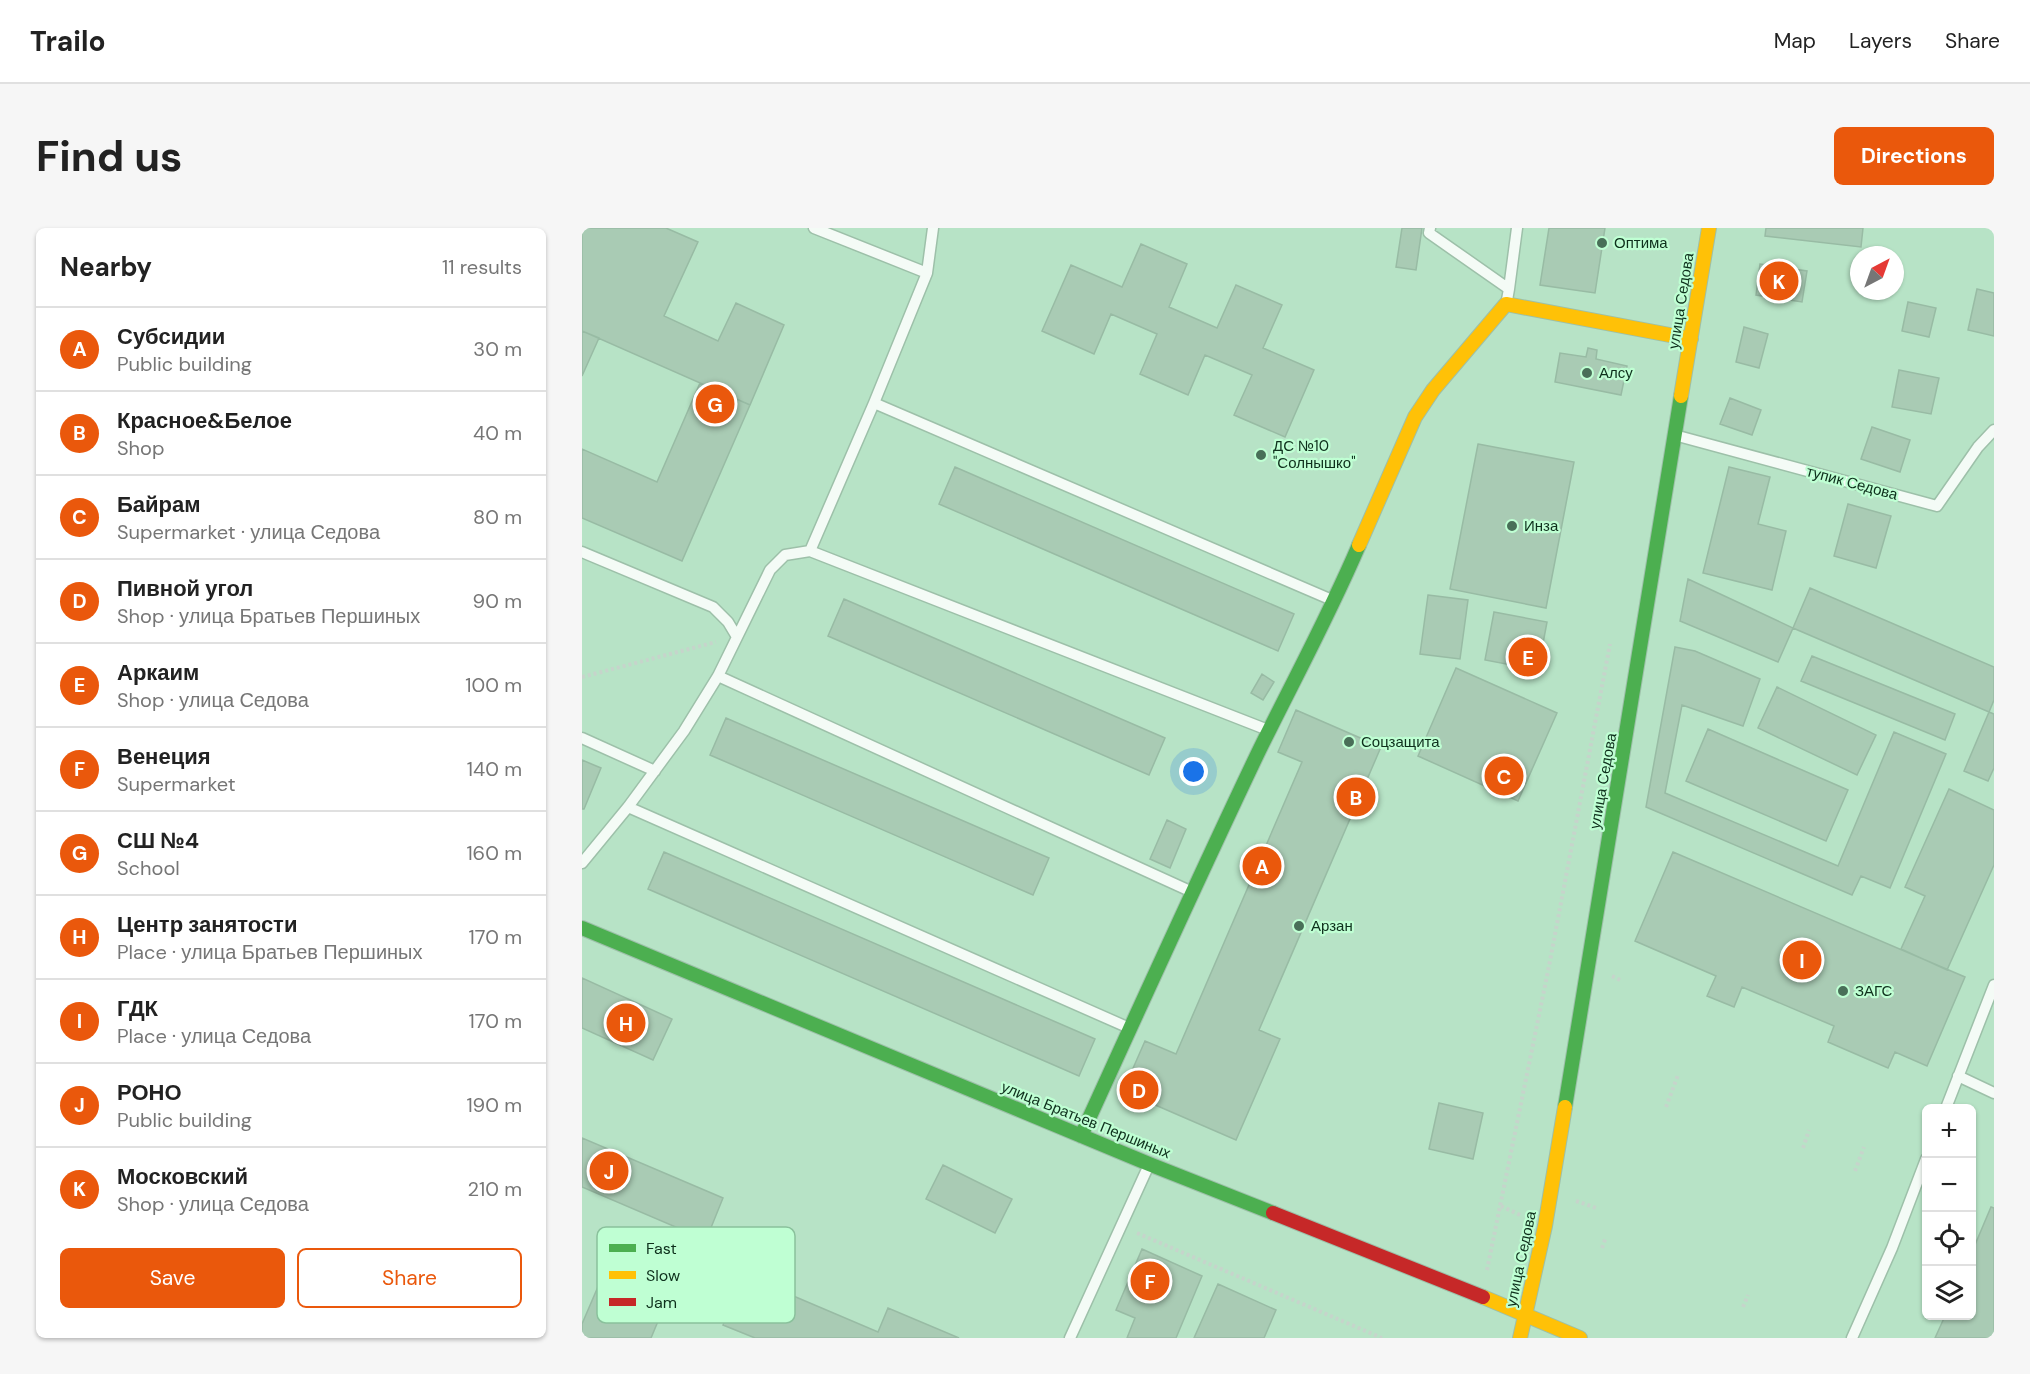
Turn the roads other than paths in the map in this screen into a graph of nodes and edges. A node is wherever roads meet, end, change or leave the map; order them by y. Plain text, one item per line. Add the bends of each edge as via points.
1 (814, 228) edge
2 (933, 228) edge
3 (1430, 228) edge
4 (1517, 228) edge
5 (1709, 228) edge
6 (927, 273) junction
7 (1509, 289) junction
8 (1506, 304) junction
9 (1691, 339) junction
10 (874, 403) junction
11 (1994, 430) edge
12 (1675, 435) junction
13 (810, 551) junction
14 (582, 552) edge
15 (1335, 602) junction
16 (737, 637) junction
17 (718, 676) junction
18 (1269, 731) junction
19 (582, 738) edge
20 (655, 771) junction
21 (628, 807) junction
22 (582, 863) edge
23 (1192, 892) junction
24 (582, 928) edge
25 (1994, 985) edge
26 (1130, 1028) junction
27 (1958, 1076) junction
28 (1994, 1093) edge
29 (1948, 1104) edge
30 (1081, 1136) junction
31 (1149, 1164) junction
32 (1922, 1169) edge
33 (1526, 1314) junction
34 (1070, 1338) edge
35 (1520, 1338) edge
36 (1580, 1338) edge
37 (1852, 1338) edge

1 - 6 lane
2 - 6 lane
3 - 7 lane via 1429,233
4 - 7 lane
5 - 9 street, улица Седова
6 - 10 lane
7 - 8 lane
8 - 9 street
8 - 15 street via 1414,417
9 - 12 street, улица Седова
10 - 13 lane
10 - 15 lane
11 - 12 lane, тупик Седова via 1936,506
12 - 33 street, улица Седова via 1545,1226
13 - 16 lane via 785,555 770,570
13 - 18 lane
14 - 16 lane via 712,607
15 - 18 street
16 - 17 lane
17 - 20 lane
17 - 23 lane
18 - 23 street
19 - 20 lane
20 - 21 lane
21 - 22 lane
21 - 26 lane
23 - 26 street
24 - 30 street, улица Братьев Першиных
25 - 27 lane
26 - 30 street
27 - 28 lane
27 - 29 lane
30 - 31 street, улица Братьев Першиных
31 - 33 street, улица Братьев Першиных
31 - 34 lane
32 - 37 lane
33 - 35 street, улица Седова
33 - 36 street, улица Братьев Першиных

